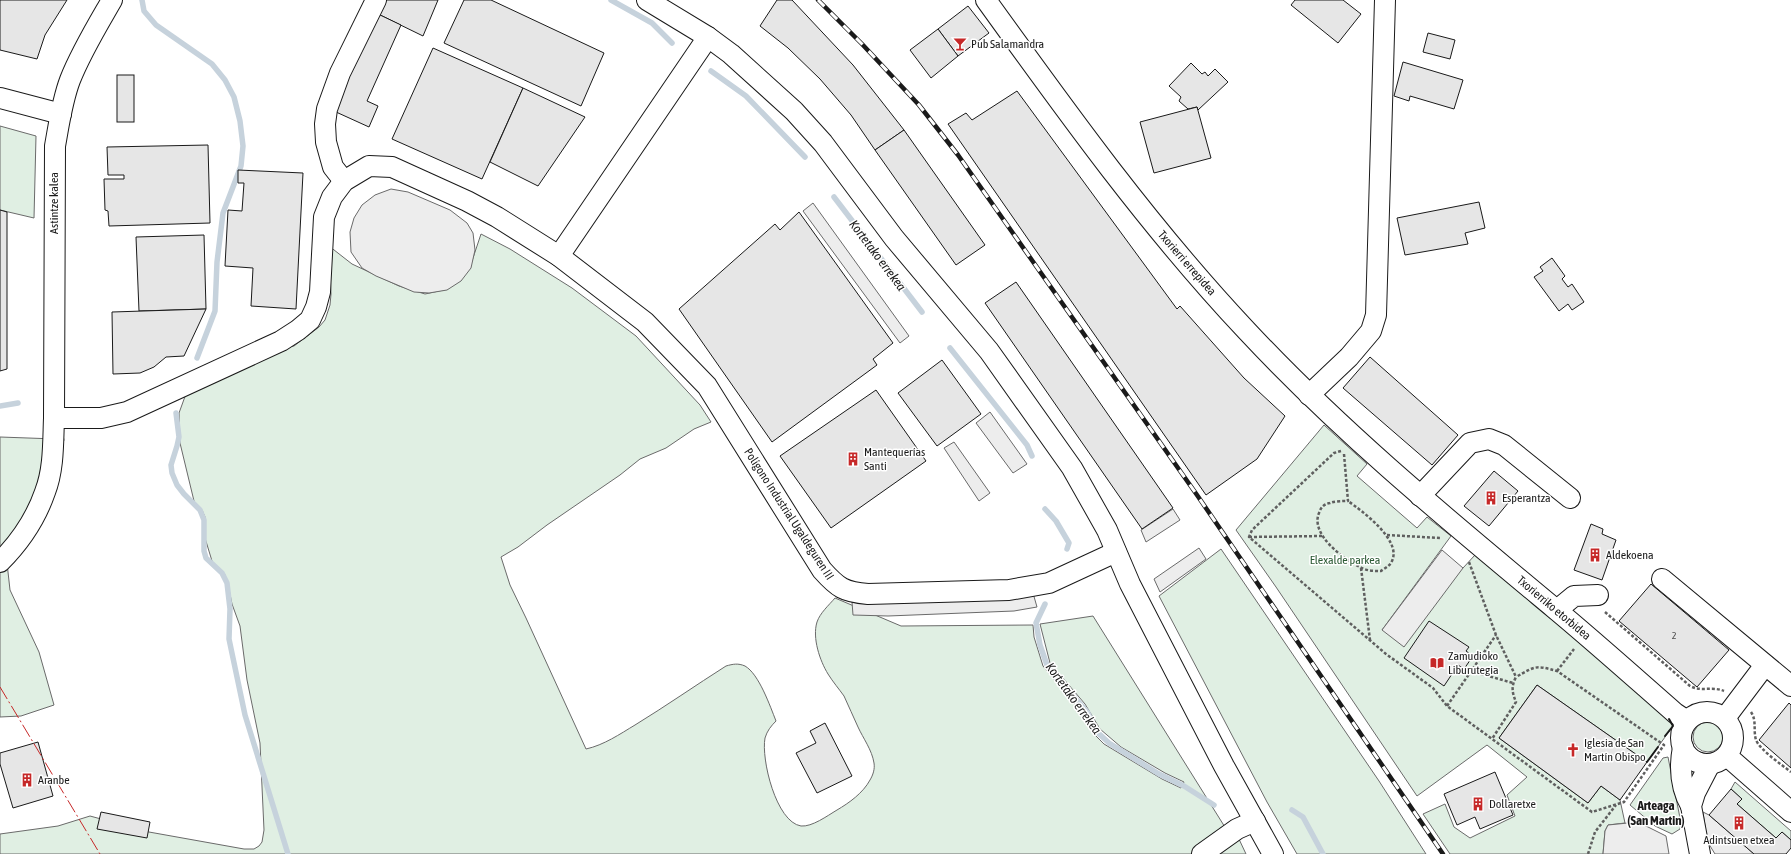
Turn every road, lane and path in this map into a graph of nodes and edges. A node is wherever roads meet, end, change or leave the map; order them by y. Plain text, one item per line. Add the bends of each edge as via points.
1 (112, 0) edge
2 (376, 0) edge
3 (647, 0) edge
4 (986, 0) edge
5 (1385, 0) edge
6 (708, 37) junction
7 (0, 98) edge
8 (61, 114) junction
9 (344, 181) junction
10 (559, 256) junction
11 (1309, 395) junction
12 (54, 418) junction
13 (1420, 496) junction
14 (1570, 498) dead end
15 (1348, 501) junction
16 (1387, 535) junction
17 (1322, 536) junction
18 (1446, 536) dead end
19 (1248, 537) junction
20 (1116, 552) junction
21 (1467, 555) dead end
22 (0, 562) edge
23 (1360, 568) junction
24 (1662, 579) dead end
25 (1602, 604) joint
26 (1557, 610) junction
27 (1496, 635) junction
28 (1370, 640) junction
29 (1572, 650) dead end
30 (1765, 665) junction
31 (1471, 671) junction
32 (1557, 671) junction
33 (1516, 677) junction
34 (1513, 683) junction
35 (1791, 686) edge
36 (1738, 701) junction
37 (1447, 706) junction
38 (1725, 718) junction
39 (1687, 721) junction
40 (1492, 739) junction
41 (1683, 747) junction
42 (1727, 756) junction
43 (1710, 764) junction
44 (1791, 772) edge
45 (1616, 805) junction
46 (1691, 806) junction
47 (1791, 812) edge
48 (1255, 821) junction
49 (1202, 854) edge
50 (1274, 854) edge
51 (1588, 854) edge
52 (1700, 854) edge

1 - 8 street, Astintze kalea via 69,81
2 - 9 street via 340,73 327,109 326,142 333,167
3 - 6 street
4 - 11 street, Txorierri errepidea via 1147,217 1246,330
5 - 11 street via 1376,315 1371,331 1349,357
6 - 10 street
6 - 20 street via 737,59 794,111 822,143 894,238 989,351 1072,468 1107,530
7 - 8 street
8 - 12 street, Astintze kalea via 55,146
9 - 10 street, Polígono Industrial Ugaldeguren III via 369,166 392,167 435,195 497,216
9 - 12 street via 332,197 324,217 320,292 316,308 310,320 298,330 281,341 127,412 101,418
10 - 20 street, Polígono Industrial Ugaldeguren III via 645,322 707,386 822,570 833,583 850,592 868,594 1009,590 1049,583
11 - 13 street, Txorierri errepidea
12 - 22 street, Astintze kalea via 52,462 46,492 29,526
13 - 14 street via 1470,443 1489,439 1504,444
13 - 26 street, Txorierriko etorbidea
15 - 16 path via 1371,518
15 - 17 path via 1330,502 1322,506 1317,524
15 - 19 path via 1344,454 1338,451 1252,530
16 - 18 path via 1442,538
16 - 23 path via 1394,552 1389,565 1381,571
17 - 19 path
17 - 23 path via 1334,549
19 - 28 path
20 - 48 street via 1133,591
21 - 27 path
23 - 28 path
24 - 30 street
25 - 26 street via 1574,596
25 - 36 path via 1690,686 1701,690 1717,688
26 - 39 street, Txorierriko etorbidea
27 - 31 path
27 - 33 path
28 - 37 path via 1433,688
29 - 32 path
30 - 35 street
30 - 36 street
31 - 34 path
31 - 37 path
32 - 33 path via 1541,667 1532,668
32 - 45 path via 1664,745 1624,802
33 - 34 path
34 - 40 path via 1512,691 1516,702
36 - 38 street
36 - 44 path via 1752,713 1756,721 1754,730 1757,742
37 - 40 path
38 - 39 street via 1710,711 1693,715
38 - 42 street via 1733,732 1734,741
39 - 41 street via 1681,737
40 - 45 path via 1592,812
41 - 43 street via 1692,758
41 - 46 street via 1680,761 1682,786
42 - 43 street
42 - 47 street
43 - 46 street
45 - 51 path via 1595,832
46 - 52 street
48 - 49 street via 1237,829
48 - 50 street

